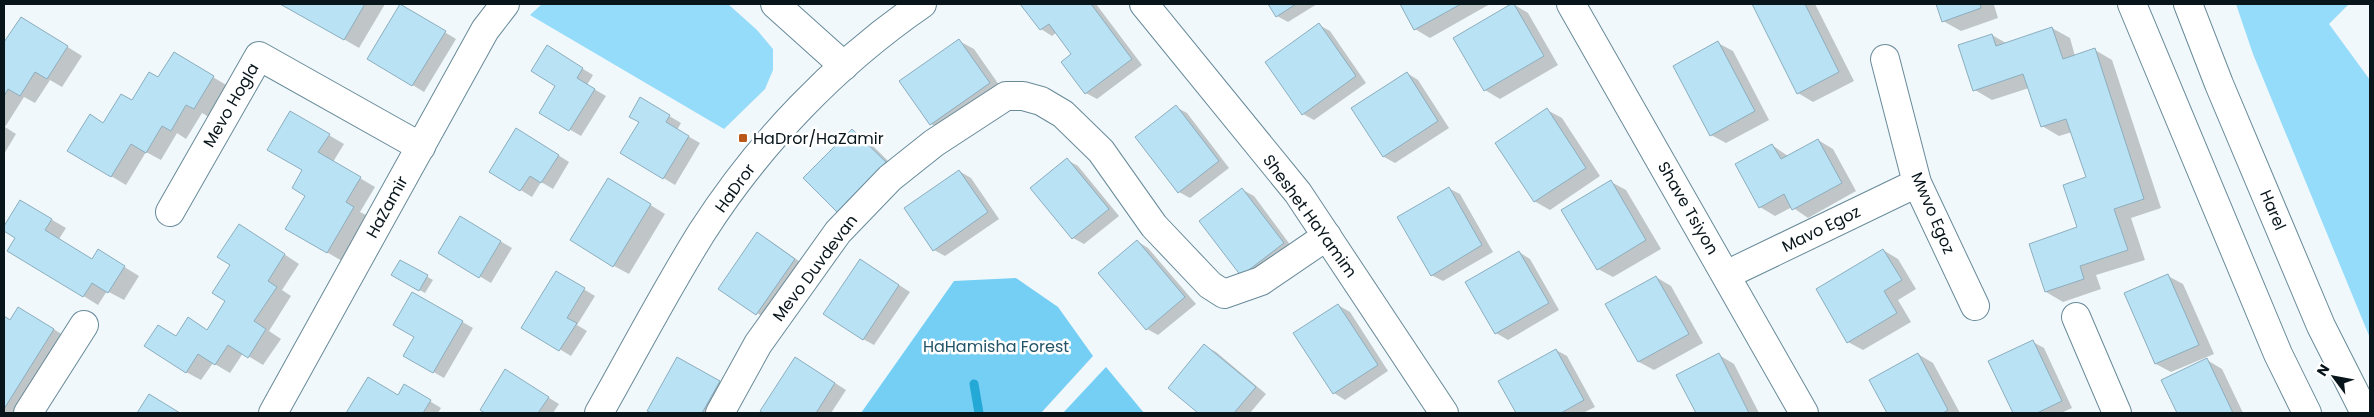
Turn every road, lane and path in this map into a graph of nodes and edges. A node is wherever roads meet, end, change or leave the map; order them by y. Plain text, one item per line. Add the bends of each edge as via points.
1 (505, 4) edge
2 (775, 4) edge
3 (922, 4) edge
4 (1144, 4) edge
5 (1571, 4) edge
6 (2132, 4) edge
7 (2188, 4) edge
8 (1885, 59) dead end
9 (844, 66) junction
10 (421, 147) junction
11 (1917, 183) junction
12 (170, 212) dead end
13 (1327, 236) junction
14 (1726, 275) junction
15 (1975, 306) dead end
16 (2076, 317) dead end
17 (84, 325) dead end
18 (28, 413) edge
19 (273, 413) edge
20 (599, 413) edge
21 (720, 413) edge
22 (1444, 413) edge
23 (1804, 413) edge
24 (2116, 413) edge
25 (2307, 413) edge
26 (2365, 413) edge

1 - 10 street, HaZamir via 485,30
2 - 9 street
3 - 9 street, HaDror
4 - 13 street, Sheshet HaYamim via 1298,193
5 - 14 street, Shave Tsiyon
6 - 25 street via 2278,354
7 - 26 street, Harel via 2322,326
8 - 11 street, Mwvo Egoz
9 - 20 street, HaDror via 796,111 747,170 703,232
10 - 12 street, Mevo Hogla via 259,56
10 - 19 street, HaZamir
11 - 14 street, Mavo Egoz
11 - 15 street, Mwvo Egoz
13 - 21 street, Mevo Duvdevan via 1262,281 1224,294 1210,285 1154,226 1102,151 1063,114 1041,101 1006,96 934,143 890,178 838,232 758,344
13 - 22 street, Sheshet HaYamim
14 - 23 street, Shave Tsiyon
16 - 24 street
17 - 18 street

